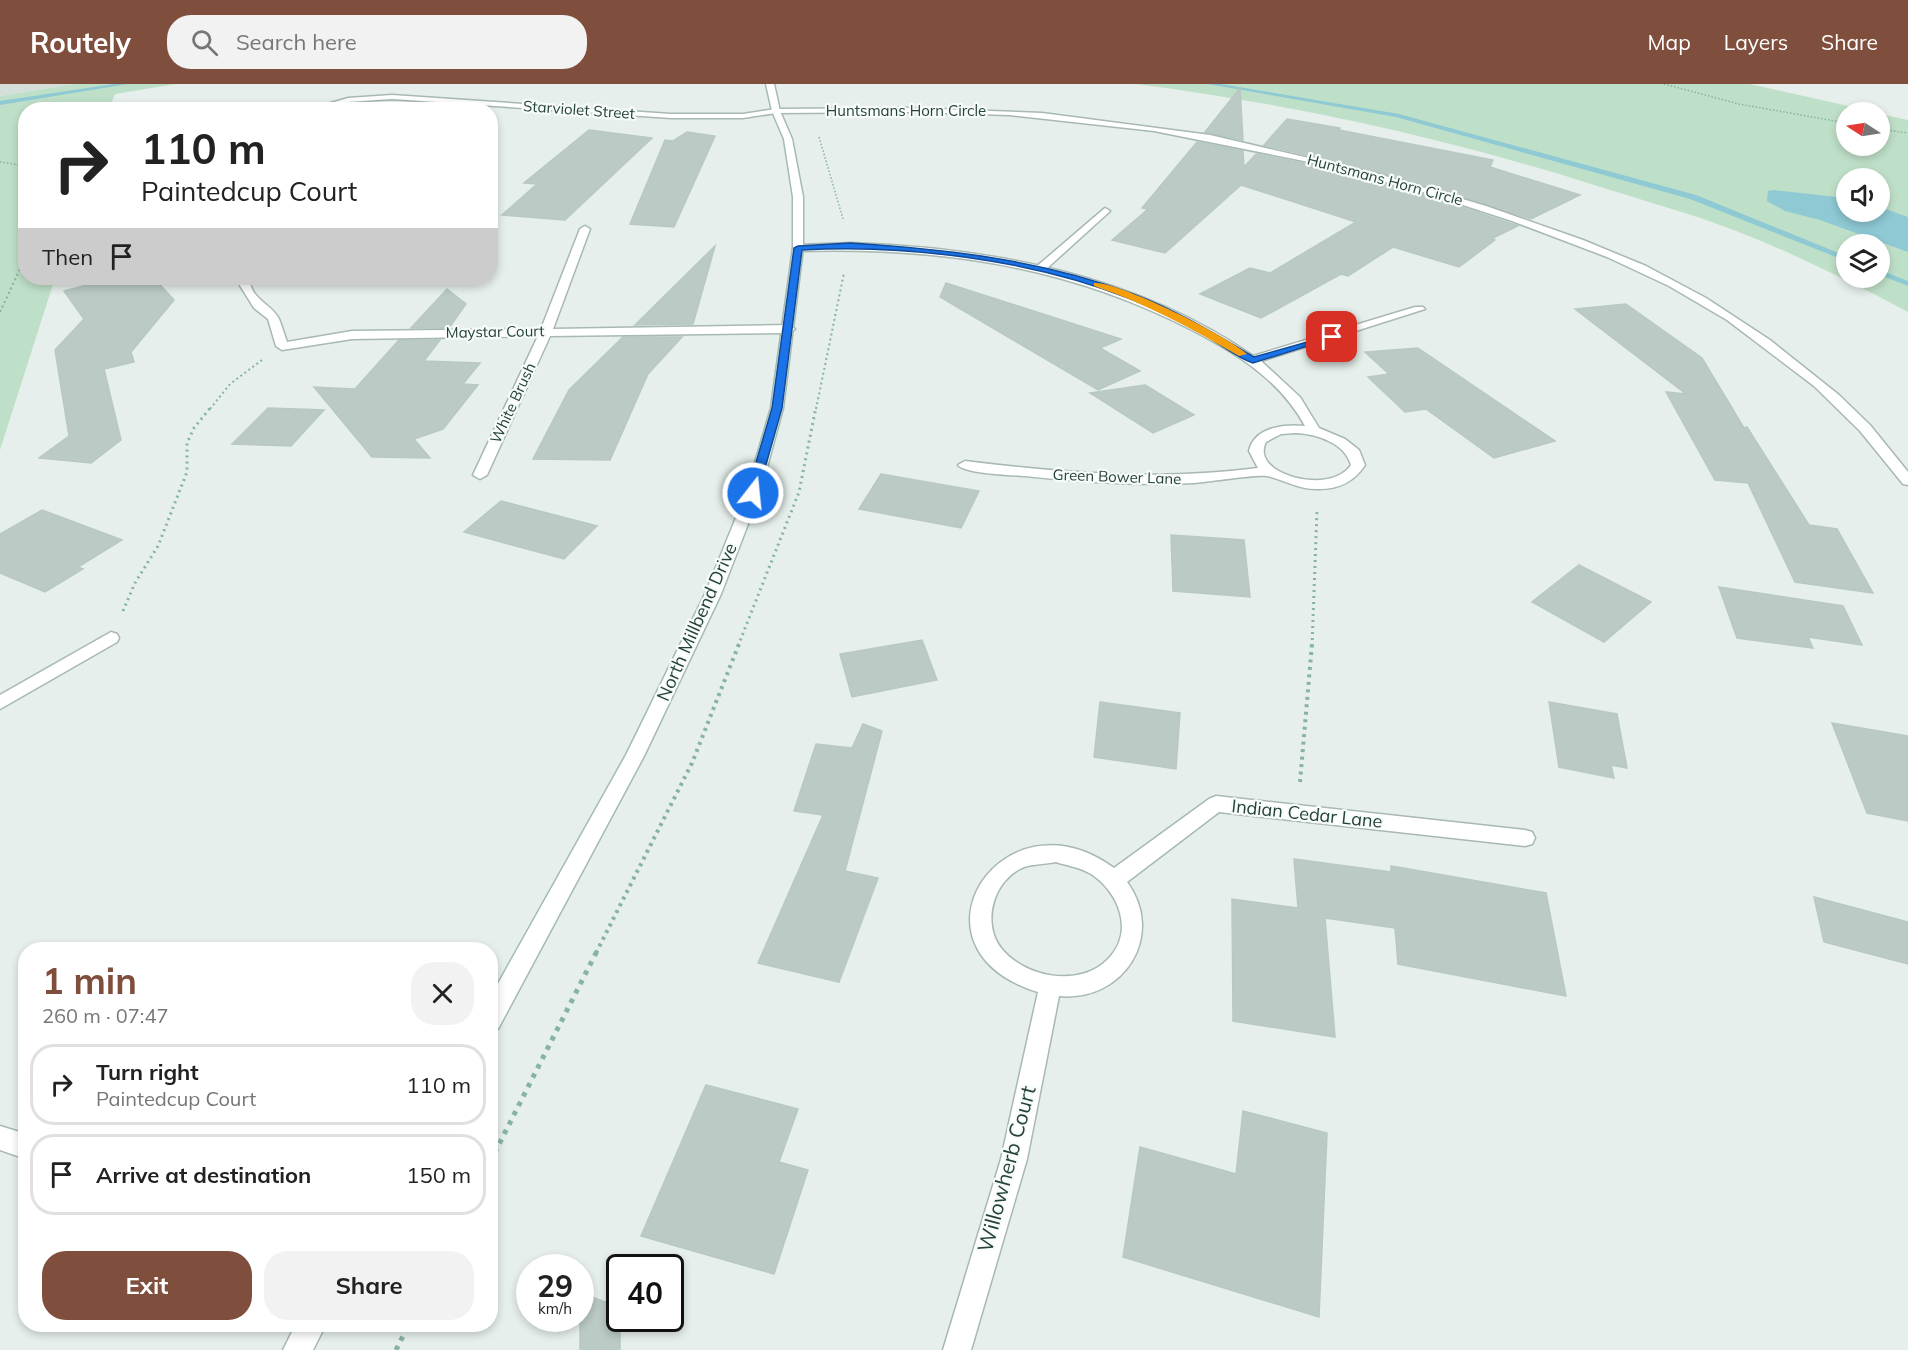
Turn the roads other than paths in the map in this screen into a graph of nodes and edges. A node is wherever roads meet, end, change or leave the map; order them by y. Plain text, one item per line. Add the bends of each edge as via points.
1 (770, 84) edge
2 (341, 102) edge
3 (465, 102) edge
4 (498, 104) edge
5 (776, 111) junction
6 (1105, 211) dead end
7 (585, 229) dead end
8 (798, 248) junction
9 (1040, 269) junction
10 (245, 285) edge
11 (1419, 309) dead end
12 (789, 329) junction
13 (546, 332) junction
14 (1253, 360) junction
15 (1314, 431) junction
16 (965, 465) dead end
17 (1269, 471) junction
18 (480, 475) dead end
19 (1908, 481) edge
20 (111, 638) road end
21 (0, 703) edge
22 (1525, 838) dead end
23 (1114, 879) junction
24 (1050, 987) junction
25 (498, 1006) edge
26 (0, 1138) edge
27 (18, 1144) edge
28 (307, 1332) edge
29 (297, 1350) edge
30 (957, 1350) edge

1 - 5 street, North Millbend Drive
2 - 3 street, Starviolet Street via 392,97
4 - 5 street, Starviolet Street via 671,116 743,116
5 - 8 street, North Millbend Drive via 788,138 798,197
5 - 19 street, Huntsmans Horn Circle via 989,111 1140,125 1239,142 1448,196 1580,242 1676,286 1729,316 1775,348 1864,427
6 - 9 street
7 - 13 street, White Brush
8 - 9 street via 850,245 927,250
8 - 12 street, North Millbend Drive
9 - 14 street via 1140,300
10 - 13 street, Maystar Court via 258,306 273,318 282,346 352,335
11 - 14 street
12 - 13 street, Maystar Court
12 - 25 street, North Millbend Drive via 774,418 753,493 713,594 635,756
13 - 18 street, White Brush
14 - 15 street via 1303,407
15 - 17 street via 1279,431 1260,439 1255,453
15 - 17 street via 1343,442 1354,453 1358,463 1351,477 1318,486 1299,484
16 - 17 street, Green Bower Lane via 1080,478 1205,479
20 - 21 street
22 - 23 street, Indian Cedar Lane via 1216,804
23 - 24 street via 1132,913 1133,931 1126,954 1110,972 1087,984
23 - 24 street via 1087,861 1056,854 1014,863 995,877 986,890 980,920 990,952 1008,970
24 - 30 street, Willowherb Court via 1014,1159
26 - 27 street
28 - 29 street

